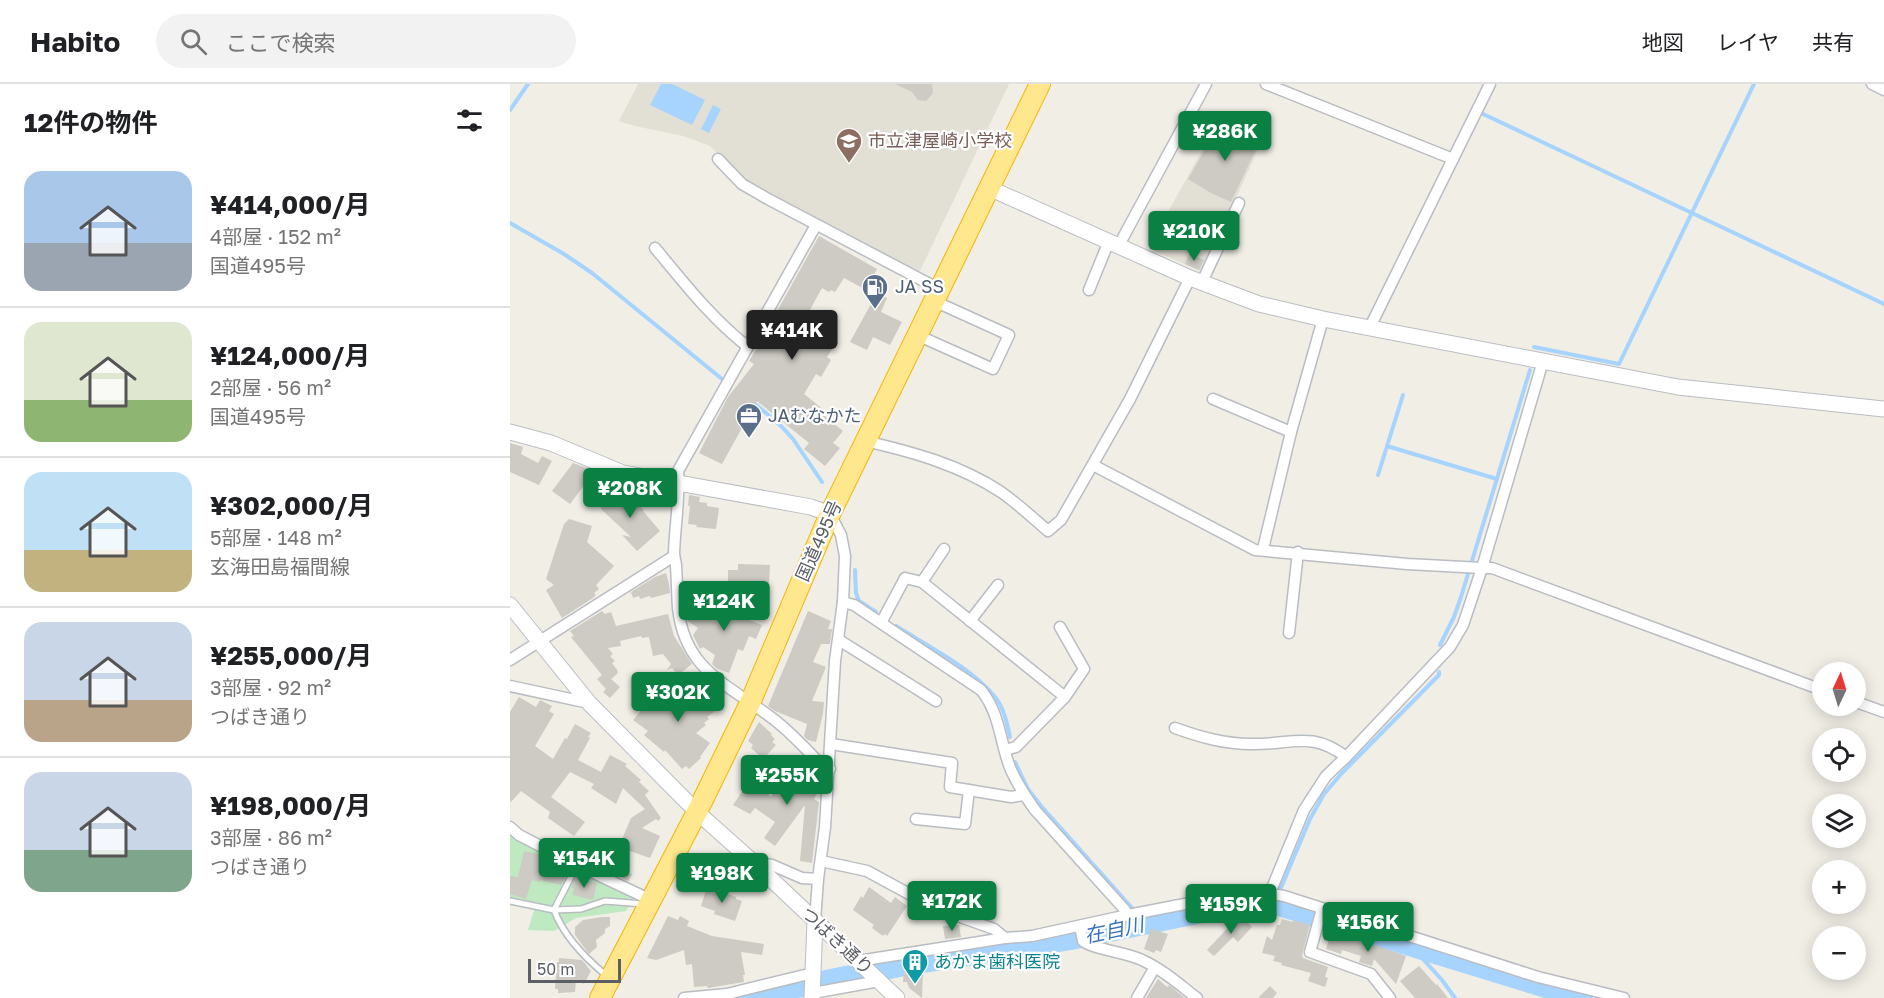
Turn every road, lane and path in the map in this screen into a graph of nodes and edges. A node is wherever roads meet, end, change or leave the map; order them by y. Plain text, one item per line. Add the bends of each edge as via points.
1 (1040, 84) edge
2 (1206, 84) edge
3 (1266, 84) edge
4 (1490, 84) edge
5 (1872, 84) edge
6 (1884, 90) edge
7 (718, 159) dead end
8 (1453, 159) junction
9 (989, 188) junction
10 (1239, 203) dead end
11 (816, 225) junction
12 (1114, 243) junction
13 (655, 248) dead end
14 (1196, 280) junction
15 (1089, 290) dead end
16 (937, 295) junction
17 (1323, 319) junction
18 (1370, 327) junction
19 (917, 335) junction
20 (748, 347) junction
21 (1543, 361) junction
22 (1213, 399) dead end
23 (1884, 409) edge
24 (510, 432) edge
25 (1291, 432) junction
26 (866, 441) junction
27 (1093, 465) junction
28 (679, 484) junction
29 (830, 514) junction
30 (944, 549) dead end
31 (1263, 549) junction
32 (1298, 552) junction
33 (674, 556) junction
34 (1482, 568) junction
35 (922, 582) junction
36 (998, 585) dead end
37 (843, 602) junction
38 (510, 605) edge
39 (970, 621) junction
40 (881, 623) junction
41 (1060, 627) dead end
42 (1289, 633) dead end
43 (839, 640) junction
44 (539, 642) junction
45 (510, 660) edge
46 (510, 686) edge
47 (1812, 686) edge
48 (1065, 697) junction
49 (936, 701) dead end
50 (589, 703) junction
51 (750, 703) junction
52 (1866, 706) edge
53 (1884, 712) edge
54 (1174, 728) dead end
55 (831, 744) junction
56 (1005, 750) junction
57 (1346, 757) junction
58 (830, 769) junction
59 (969, 790) junction
60 (1024, 795) junction
61 (697, 812) junction
62 (916, 819) dead end
63 (510, 827) edge
64 (821, 861) junction
65 (753, 862) junction
66 (577, 865) junction
67 (818, 879) junction
68 (1270, 893) junction
69 (510, 901) edge
70 (650, 902) junction
71 (1322, 909) junction
72 (554, 910) junction
73 (1128, 915) junction
74 (815, 921) junction
75 (1082, 934) junction
76 (1005, 938) junction
77 (1155, 968) junction
78 (869, 971) junction
79 (610, 978) junction
80 (813, 986) edge
81 (600, 998) edge
82 (684, 998) edge
83 (897, 998) edge
84 (1137, 998) edge
85 (1197, 998) edge
86 (1390, 998) edge
87 (1624, 998) edge

1 - 9 highway, 国道495号
2 - 12 street
3 - 8 street
4 - 8 street
5 - 6 street
7 - 11 street via 742,184
8 - 18 street
9 - 12 street
9 - 16 highway, 国道495号
10 - 14 street
11 - 16 street
11 - 20 street
12 - 14 street
12 - 15 street
13 - 20 street via 734,337
14 - 17 street via 1259,304
14 - 27 street
16 - 19 highway, 国道495号
16 - 19 street via 1009,335 993,369
17 - 18 street
17 - 25 street
18 - 21 street
19 - 26 highway, 国道495号
20 - 28 street via 678,471
21 - 23 street via 1678,387
21 - 34 street
22 - 25 street
24 - 28 street via 551,443 623,473
25 - 31 street
26 - 27 street via 939,461 970,476 1000,492 1048,531 1061,520
26 - 29 highway, 国道495号
27 - 31 street via 1255,550
28 - 29 street via 811,507
28 - 33 street
29 - 37 street via 841,535 845,556
29 - 51 highway, 国道495号
30 - 35 street
31 - 32 street
32 - 34 street
32 - 42 street
33 - 44 street
33 - 51 street via 682,630 691,649 718,681
34 - 47 street via 1492,567
34 - 57 street via 1463,625 1450,647
35 - 39 street
35 - 40 street via 905,578
36 - 39 street
37 - 40 street
37 - 43 street
38 - 44 street, つばき通り
39 - 48 street
40 - 56 street via 981,690 990,701
41 - 48 street via 1084,669
43 - 49 street
43 - 55 street
44 - 45 street
44 - 50 street, つばき通り
46 - 50 street
48 - 56 street via 1016,747
50 - 61 street, つばき通り
51 - 58 street via 772,717
51 - 61 highway, 国道495号
52 - 53 street
54 - 57 street via 1218,742 1312,740
55 - 58 street
55 - 59 street via 952,763 950,787
56 - 60 street
57 - 68 street via 1326,776 1304,810
58 - 64 street
59 - 60 street via 1011,797
59 - 62 street via 965,824
60 - 73 street
61 - 65 street, つばき通り
61 - 70 highway, 国道495号
63 - 66 street
64 - 67 street
64 - 76 street via 867,871 935,908 994,929
65 - 67 street via 772,865 802,878
65 - 74 street, つばき通り
66 - 70 street
66 - 72 lane
67 - 74 street
68 - 71 street
68 - 73 street via 1252,891
69 - 72 lane
70 - 72 lane via 612,900 581,909
70 - 79 highway, 国道495号
71 - 86 street via 1310,952 1371,974
71 - 87 street via 1538,977
72 - 79 lane via 560,926 590,962
73 - 75 street
74 - 78 street, つばき通り
74 - 80 street
75 - 76 street
75 - 77 street via 1088,945 1142,959
76 - 78 street
77 - 84 street
77 - 85 street
78 - 80 street
78 - 83 street, つばき通り
79 - 81 highway, 国道495号
80 - 82 street

